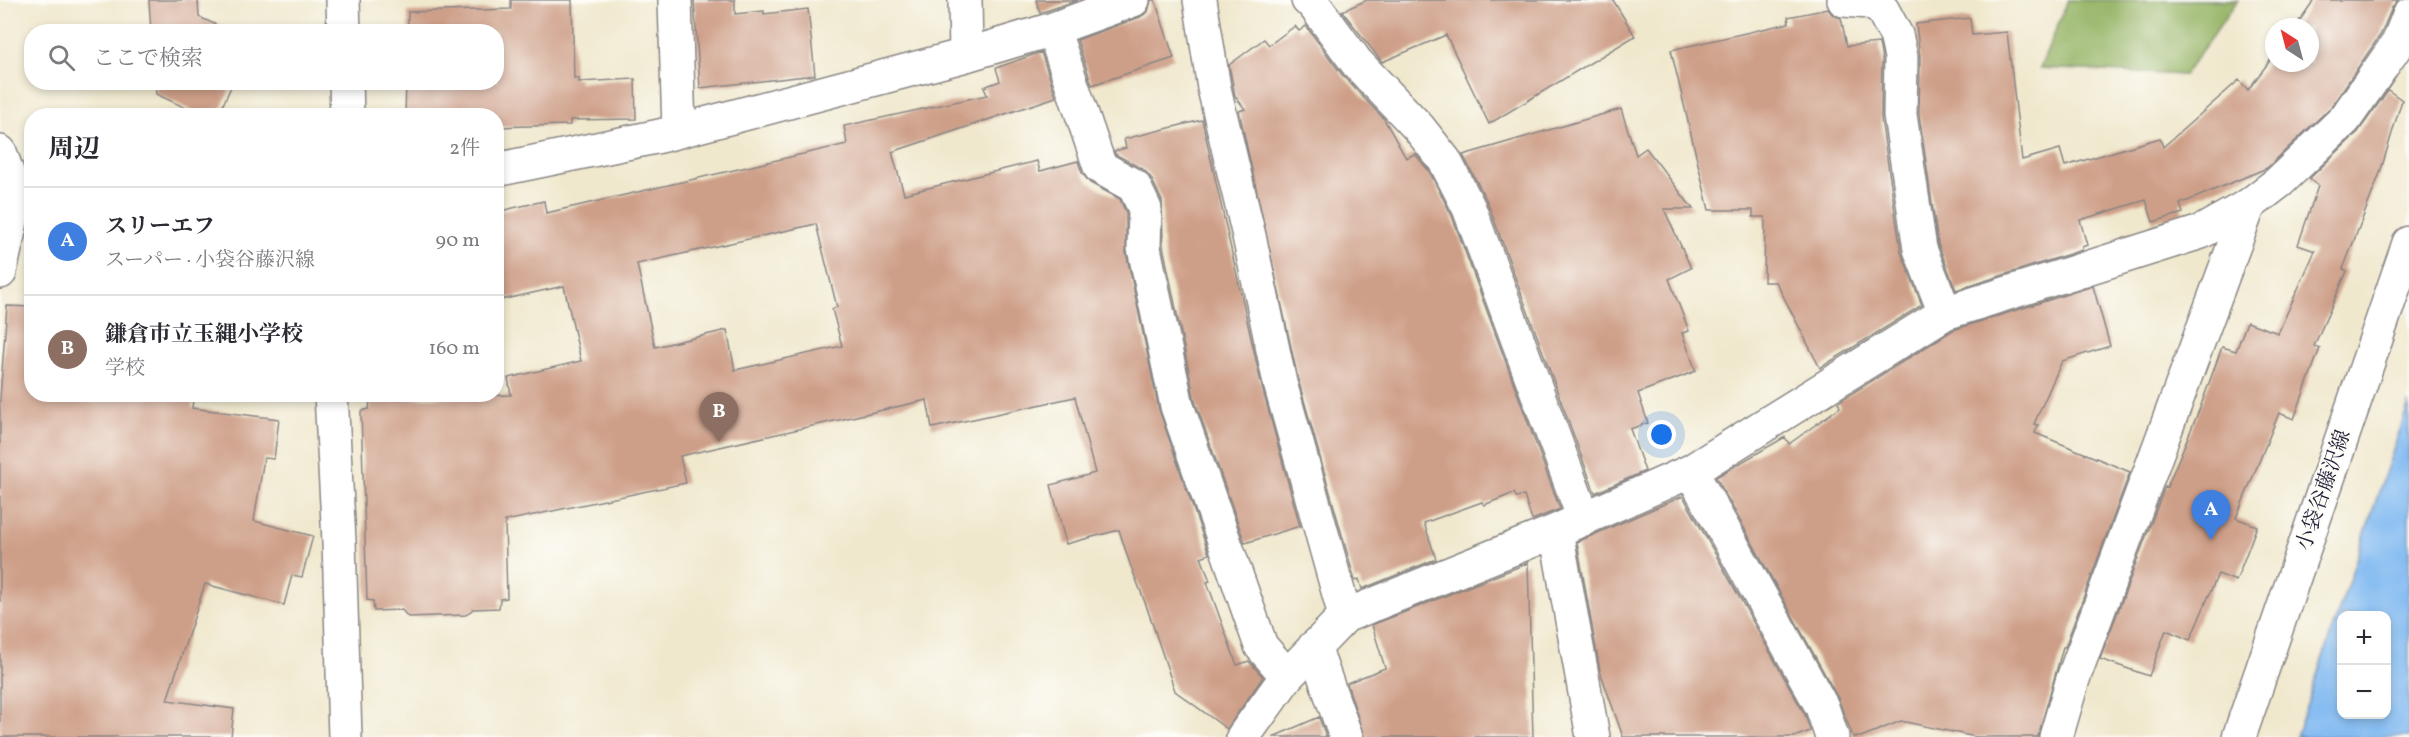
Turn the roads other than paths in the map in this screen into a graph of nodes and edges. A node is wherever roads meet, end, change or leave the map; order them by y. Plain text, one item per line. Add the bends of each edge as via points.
1 (343, 0) edge
2 (675, 0) edge
3 (965, 0) edge
4 (1132, 0) edge
5 (1200, 0) edge
6 (1844, 0) edge
7 (1313, 1) edge
8 (2409, 15) edge
9 (344, 24) edge
10 (1053, 29) junction
11 (966, 54) junction
12 (346, 90) edge
13 (347, 108) edge
14 (679, 131) junction
15 (0, 152) edge
16 (504, 168) edge
17 (21, 183) edge
18 (2249, 205) junction
19 (2409, 243) edge
20 (0, 272) edge
21 (1945, 312) junction
22 (331, 402) edge
23 (1691, 471) junction
24 (1570, 525) junction
25 (1345, 616) junction
26 (1314, 647) junction
27 (1287, 676) junction
28 (345, 737) edge
29 (1244, 737) edge
30 (1346, 737) edge
31 (1593, 737) edge
32 (1832, 737) edge
33 (2056, 737) edge
34 (2239, 737) edge

1 - 9 street
2 - 14 street
3 - 11 street
4 - 10 street
5 - 25 street via 1215,88 1280,383
6 - 21 street via 1869,2 1882,9 1896,35 1901,57 1900,115 1920,249
7 - 24 street via 1357,63 1445,161 1469,208
8 - 18 street via 2398,43 2345,119
10 - 11 street
10 - 27 street via 1100,168 1134,186 1145,209 1144,248 1177,406 1261,646
11 - 14 street
12 - 13 street
14 - 16 street
15 - 17 street
17 - 20 street
18 - 21 street via 2201,232
18 - 33 street via 2073,679
19 - 34 street, 小袋谷藤沢線
21 - 23 street
22 - 28 street
23 - 24 street
23 - 32 street via 1822,707
24 - 25 street
24 - 31 street
25 - 26 street
26 - 27 street
26 - 30 street
27 - 29 street

